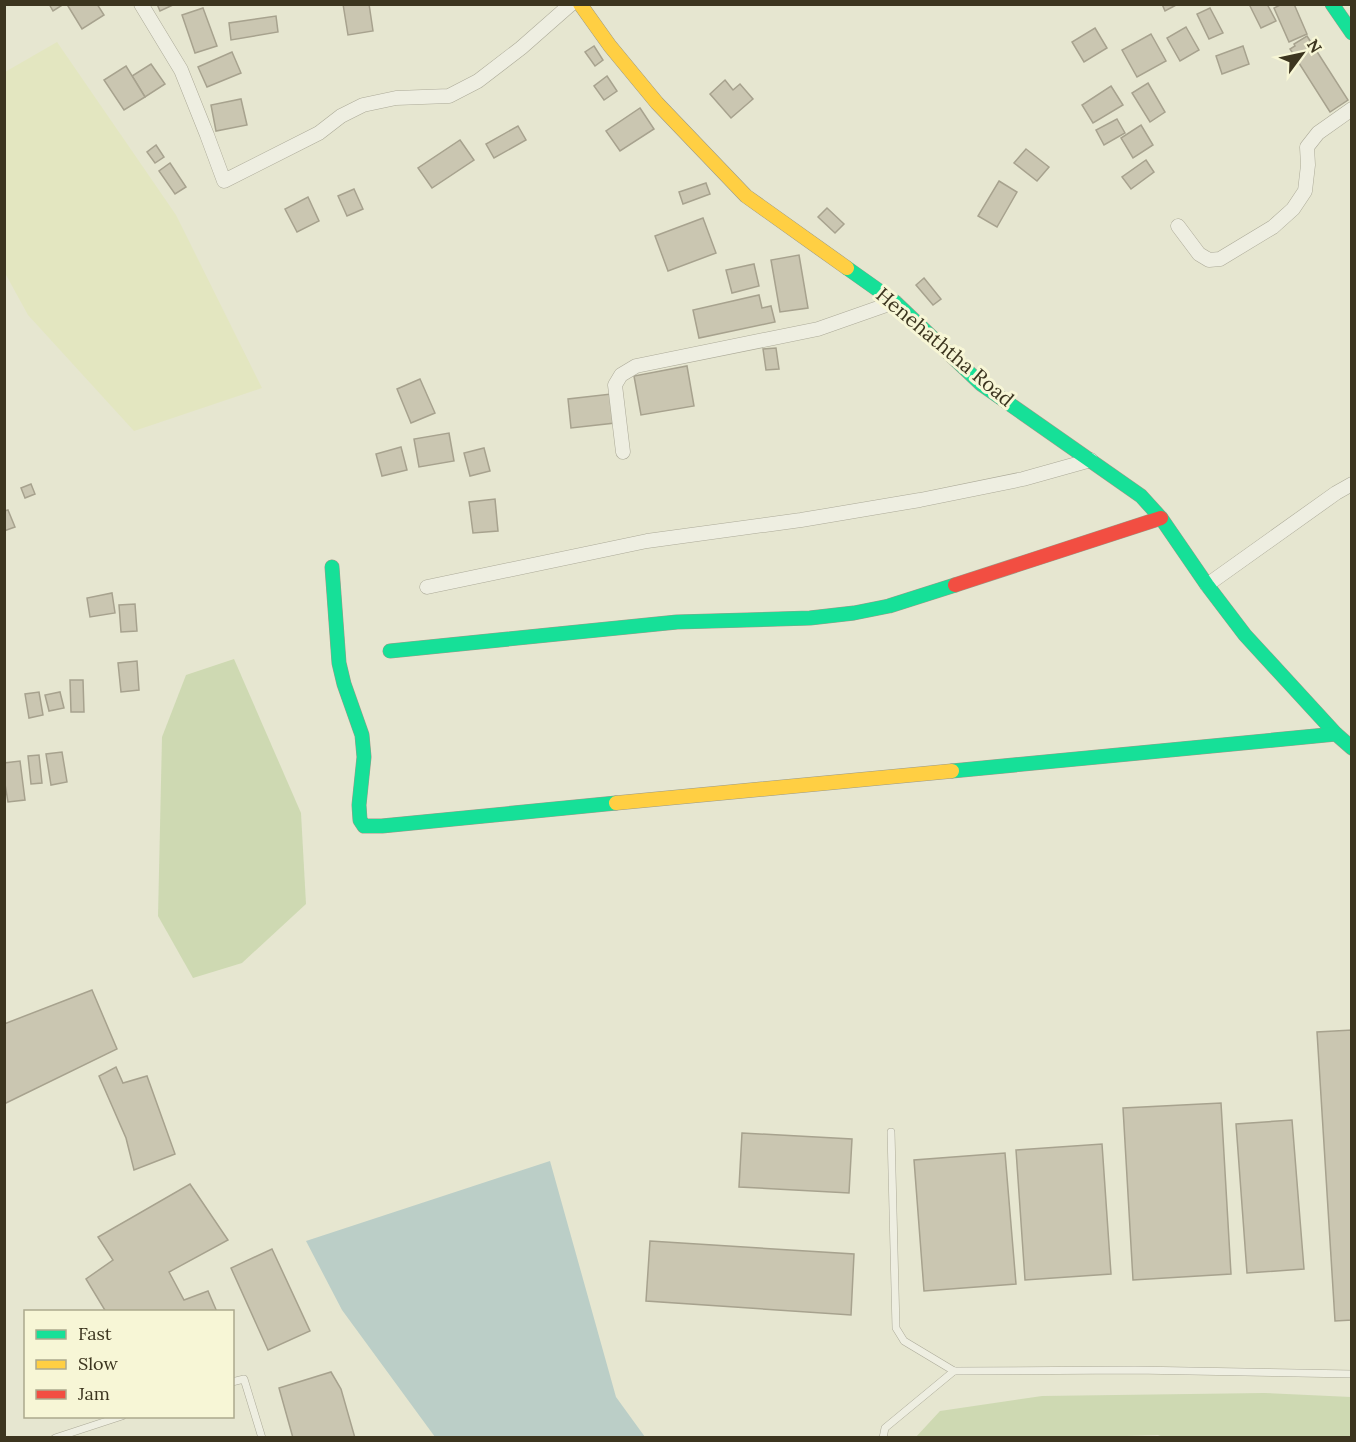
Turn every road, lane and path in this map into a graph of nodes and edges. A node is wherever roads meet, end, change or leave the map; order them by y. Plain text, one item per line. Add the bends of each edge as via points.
1 (141, 4) edge
2 (571, 4) edge
3 (580, 4) edge
4 (1332, 4) edge
5 (1352, 33) edge
6 (1352, 109) edge
7 (1178, 226) dead end
8 (895, 302) junction
9 (623, 452) dead end
10 (1091, 460) junction
11 (1352, 484) edge
12 (1161, 518) junction
13 (332, 567) dead end
14 (1207, 585) junction
15 (427, 587) dead end
16 (390, 651) dead end
17 (1336, 734) junction
18 (1352, 748) edge
19 (891, 1132) dead end
20 (954, 1371) junction
21 (1352, 1374) edge
22 (234, 1382) edge
23 (116, 1418) edge
24 (54, 1437) edge
25 (262, 1437) edge
26 (883, 1437) edge

1 - 2 street via 181,70 224,181 319,133 363,105 396,98 449,96 478,81
3 - 8 street, Henehaththa Road via 657,103 746,196
4 - 5 street
6 - 7 street via 1318,133 1307,147 1305,191 1273,227 1220,259 1209,260 1199,254
8 - 9 street via 818,329 636,366 621,375 615,385
8 - 10 street, Henehaththa Road via 981,384
10 - 12 street, Henehaththa Road via 1141,496
10 - 15 street via 1023,479 920,500 647,542
11 - 14 street
12 - 14 street, Henehaththa Road
12 - 16 street via 889,606 854,613 677,622
13 - 17 street via 339,663 362,735 364,757 358,805 364,826
14 - 17 street, Henehaththa Road via 1245,635
17 - 18 street, Henehaththa Road
19 - 20 lane via 896,1328 904,1341
20 - 21 lane
20 - 26 lane via 885,1428
22 - 25 lane via 244,1379
23 - 24 lane

